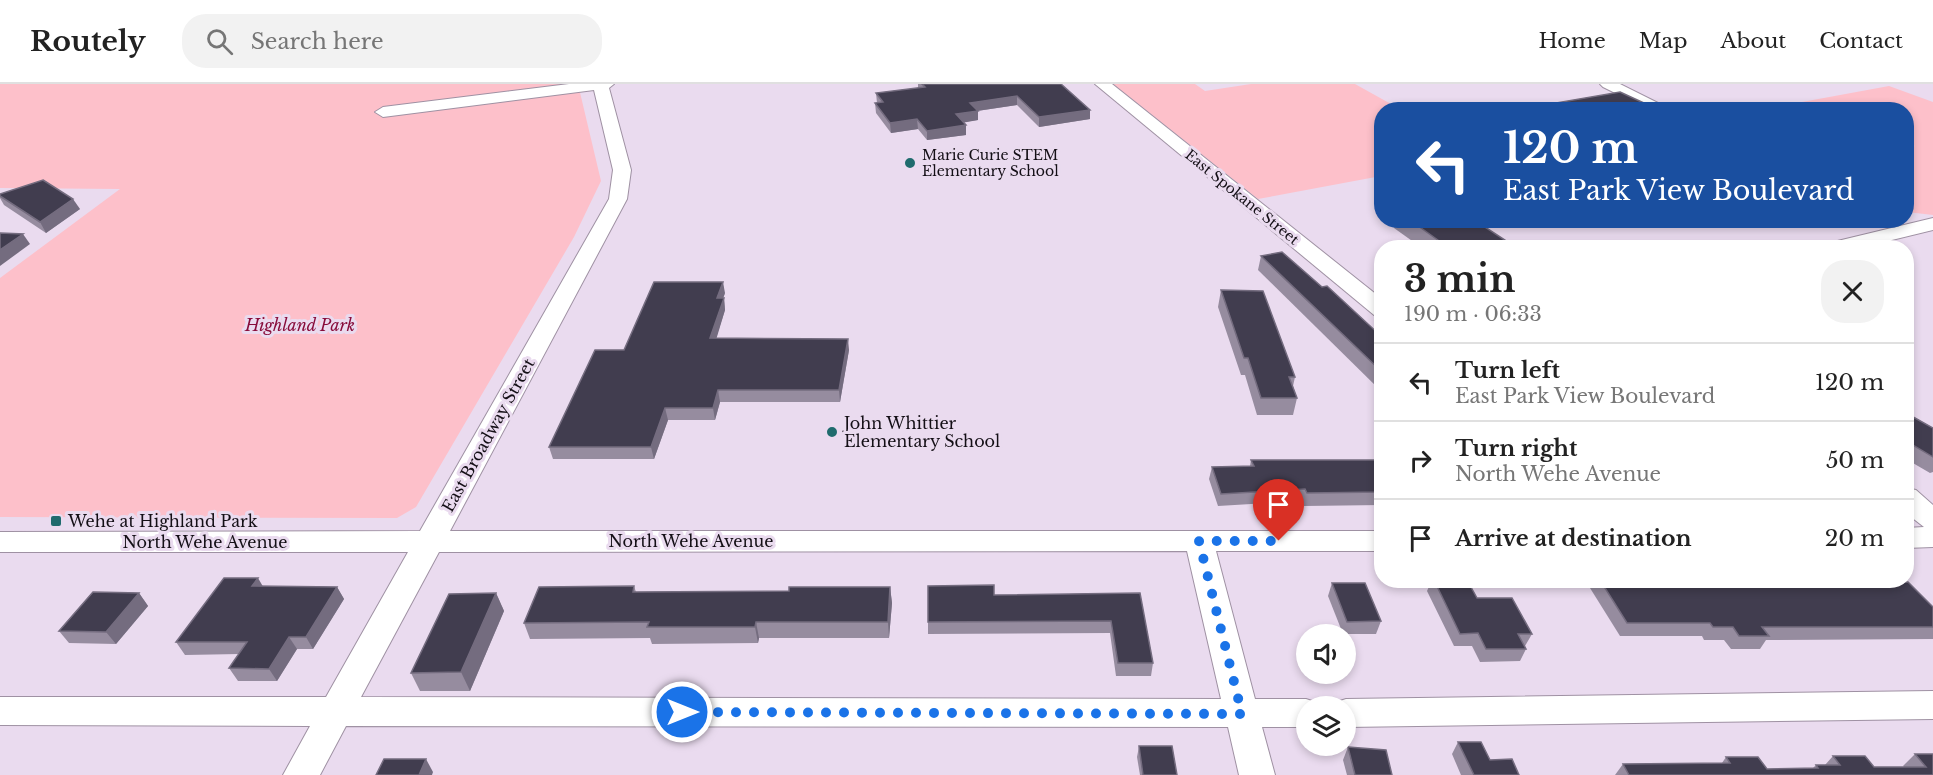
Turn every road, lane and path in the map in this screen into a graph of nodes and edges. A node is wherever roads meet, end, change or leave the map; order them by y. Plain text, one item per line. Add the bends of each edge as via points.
1 (600, 84) edge
2 (606, 84) edge
3 (1103, 84) edge
4 (1608, 84) edge
5 (1647, 102) edge
6 (383, 112) dead end
7 (1912, 228) edge
8 (1864, 240) edge
9 (1374, 304) edge
10 (1914, 504) edge
11 (1933, 520) edge
12 (1933, 537) edge
13 (1914, 538) edge
14 (1199, 541) junction
15 (1374, 541) edge
16 (0, 542) edge
17 (429, 542) junction
18 (1933, 705) edge
19 (0, 711) edge
20 (336, 712) junction
21 (1296, 713) edge
22 (1356, 713) edge
23 (1242, 714) junction
24 (301, 775) edge
25 (1257, 775) edge

1 - 2 street
1 - 6 street
1 - 17 street, East Broadway Street via 622,170 618,199
3 - 9 street, East Spokane Street
4 - 5 street
7 - 8 street
10 - 11 street
12 - 13 street
14 - 15 street, North Wehe Avenue
14 - 17 street, North Wehe Avenue
14 - 23 street
16 - 17 street, North Wehe Avenue
17 - 20 street, East Broadway Street
18 - 22 street
19 - 20 street
20 - 23 street
20 - 24 street, East Broadway Street
21 - 23 street
23 - 25 street

